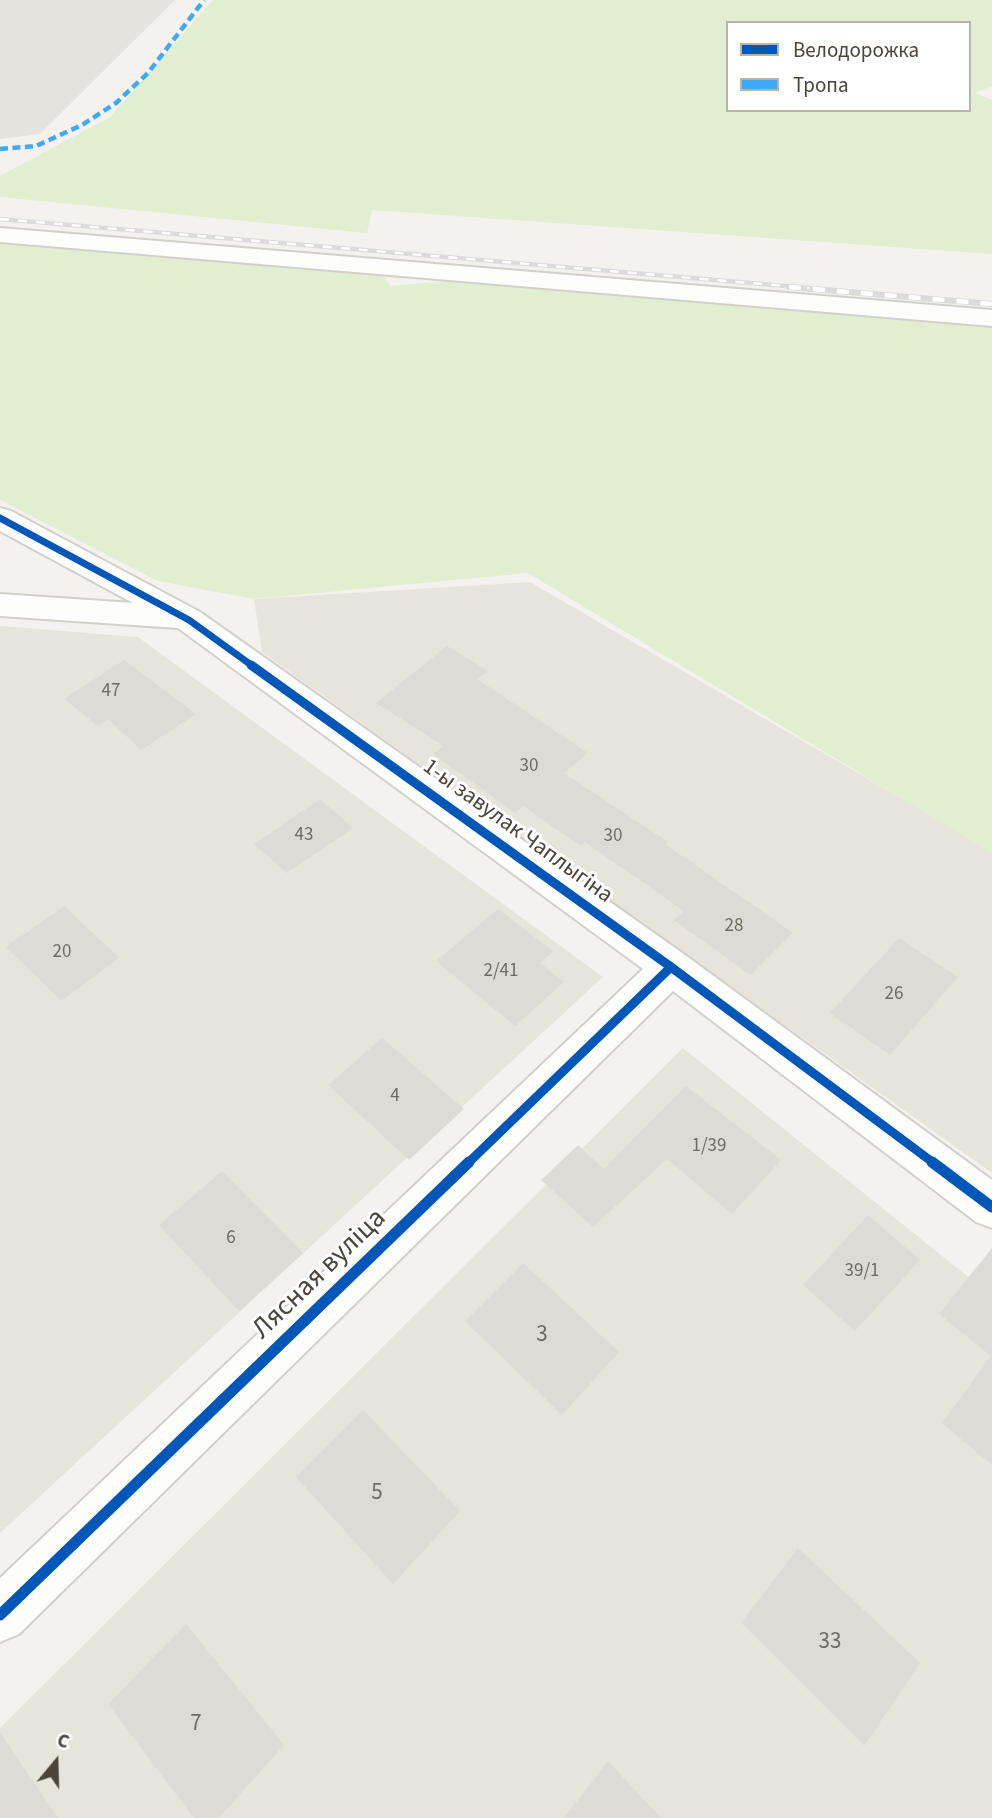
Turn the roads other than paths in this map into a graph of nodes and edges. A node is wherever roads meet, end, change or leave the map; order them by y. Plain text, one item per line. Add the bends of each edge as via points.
1 (0, 235) edge
2 (992, 318) edge
3 (0, 518) edge
4 (0, 605) edge
5 (189, 620) junction
6 (671, 967) junction
7 (992, 1207) edge
8 (0, 1615) edge

1 - 2 street
3 - 5 street, 1-ы завулак Чаплыгіна
4 - 5 street
5 - 6 street, 1-ы завулак Чаплыгіна
6 - 7 street, 1-ы завулак Чаплыгіна
6 - 8 street, Лясная вуліца

